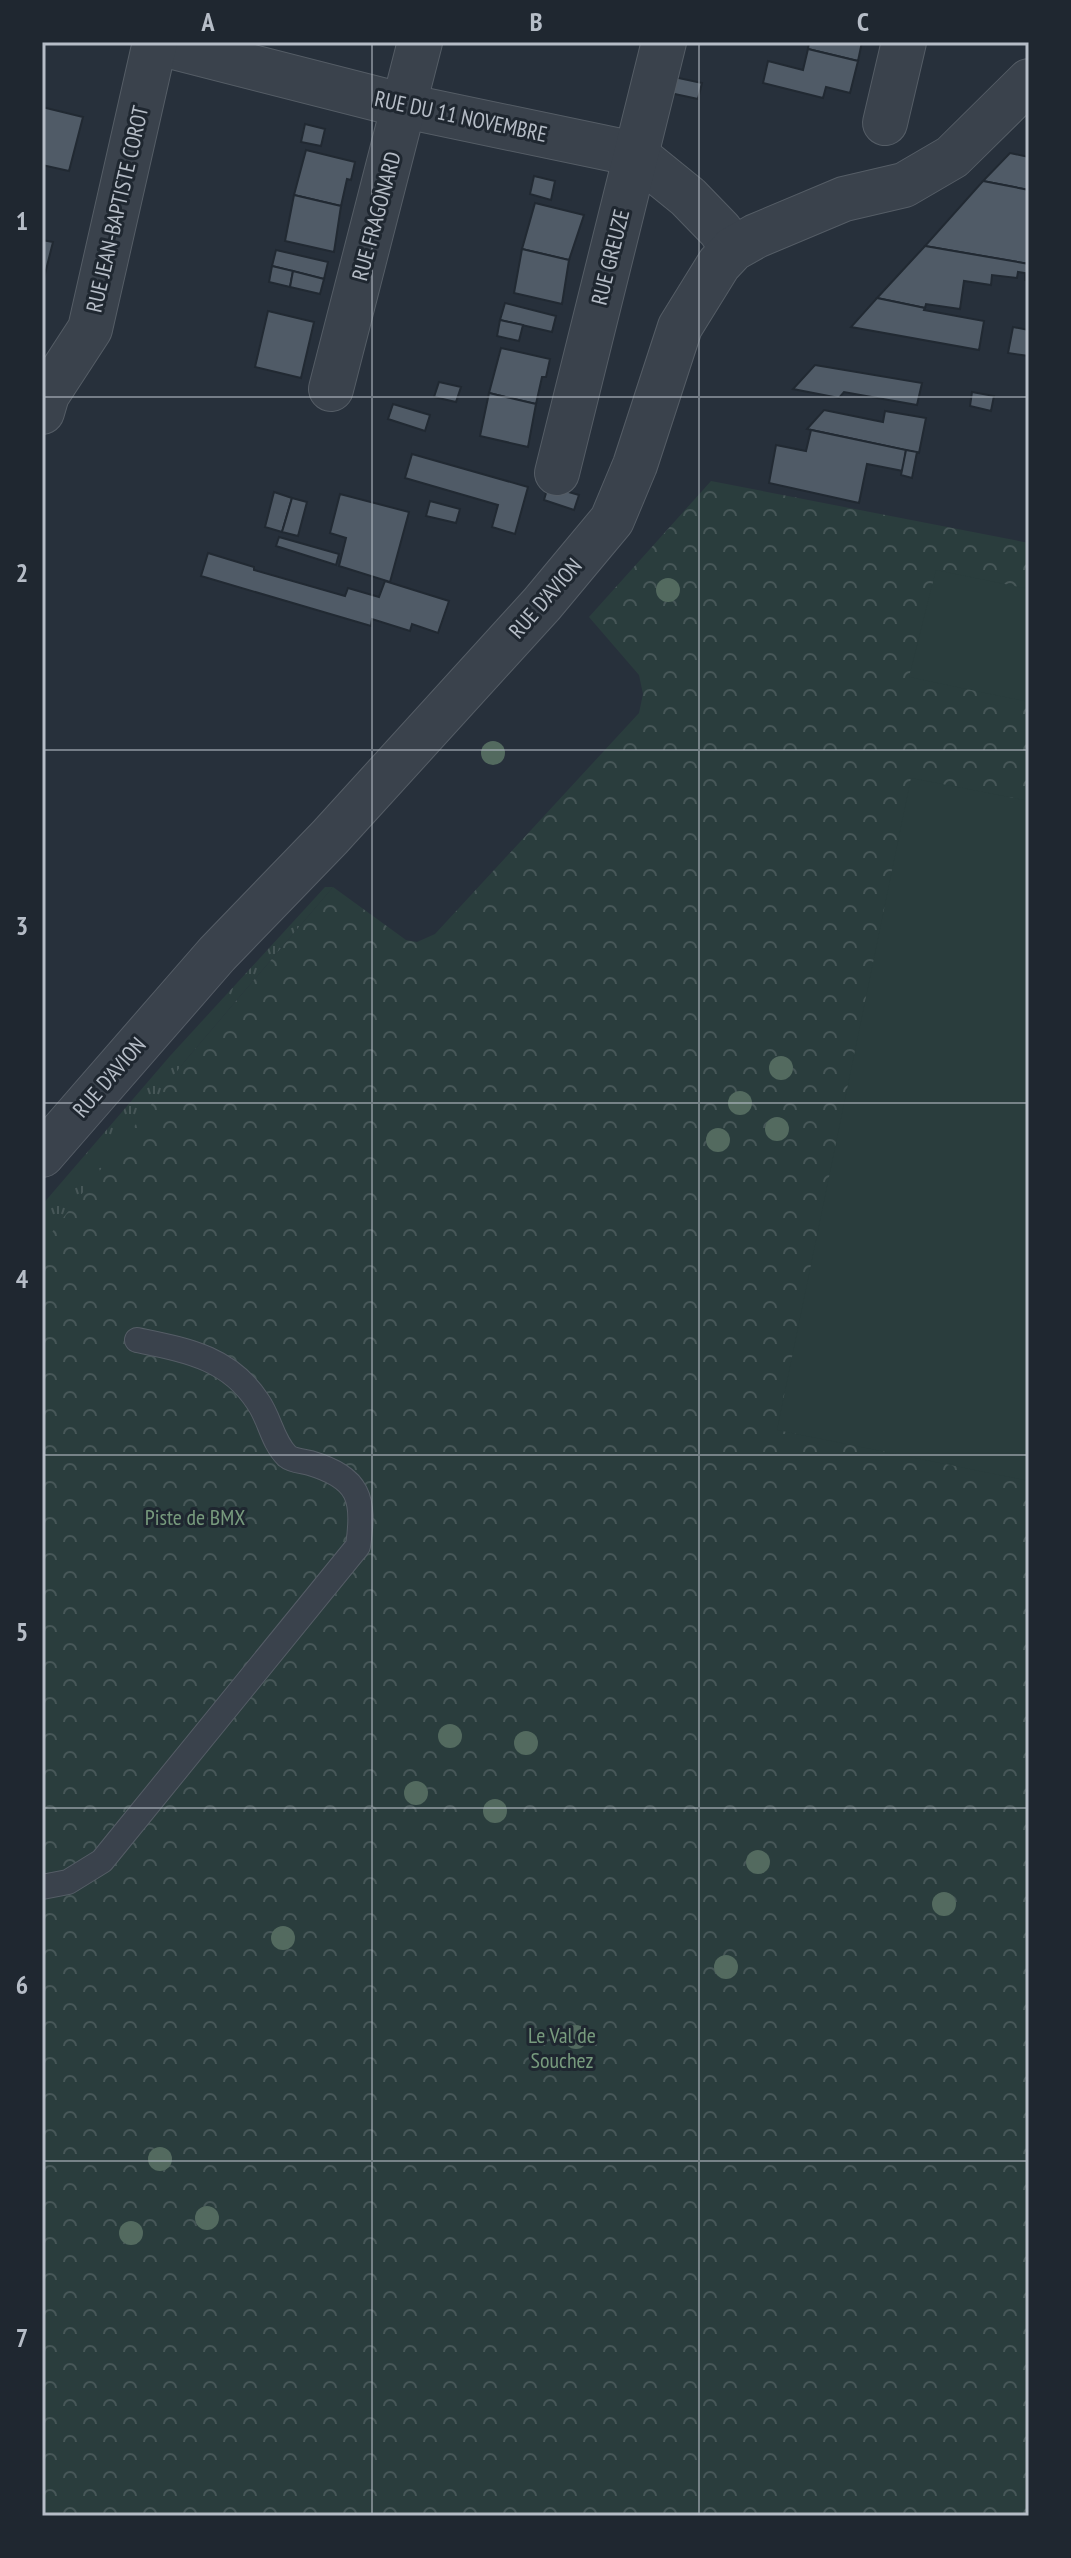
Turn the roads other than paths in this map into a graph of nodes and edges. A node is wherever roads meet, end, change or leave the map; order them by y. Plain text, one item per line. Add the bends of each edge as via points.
1 (154, 42) edge
2 (420, 42) edge
3 (664, 42) edge
4 (904, 42) edge
5 (1029, 81) edge
6 (405, 106) junction
7 (885, 123) dead end
8 (635, 154) junction
9 (733, 249) junction
10 (331, 389) dead end
11 (42, 412) edge
12 (557, 473) dead end
13 (42, 1155) edge
14 (137, 1340) dead end
15 (42, 1887) edge

1 - 6 street, RUE DU 11 NOVEMBRE
1 - 11 street, RUE JEAN-BAPTISTE COROT via 90,329 47,395
2 - 6 street, RUE FRAGONARD
3 - 8 street, RUE GREUZE
4 - 7 street
5 - 9 street, RUE D'AVION via 952,157 904,185 844,199
6 - 8 street, RUE DU 11 NOVEMBRE
6 - 10 street, RUE FRAGONARD
8 - 9 street, RUE DU 11 NOVEMBRE via 688,197
8 - 12 street, RUE GREUZE
9 - 13 street, RUE D'AVION via 680,327 612,520 330,837 217,954
14 - 15 lane via 205,1356 234,1374 258,1402 289,1458 332,1472 354,1488 363,1512 358,1546 102,1861 68,1882

